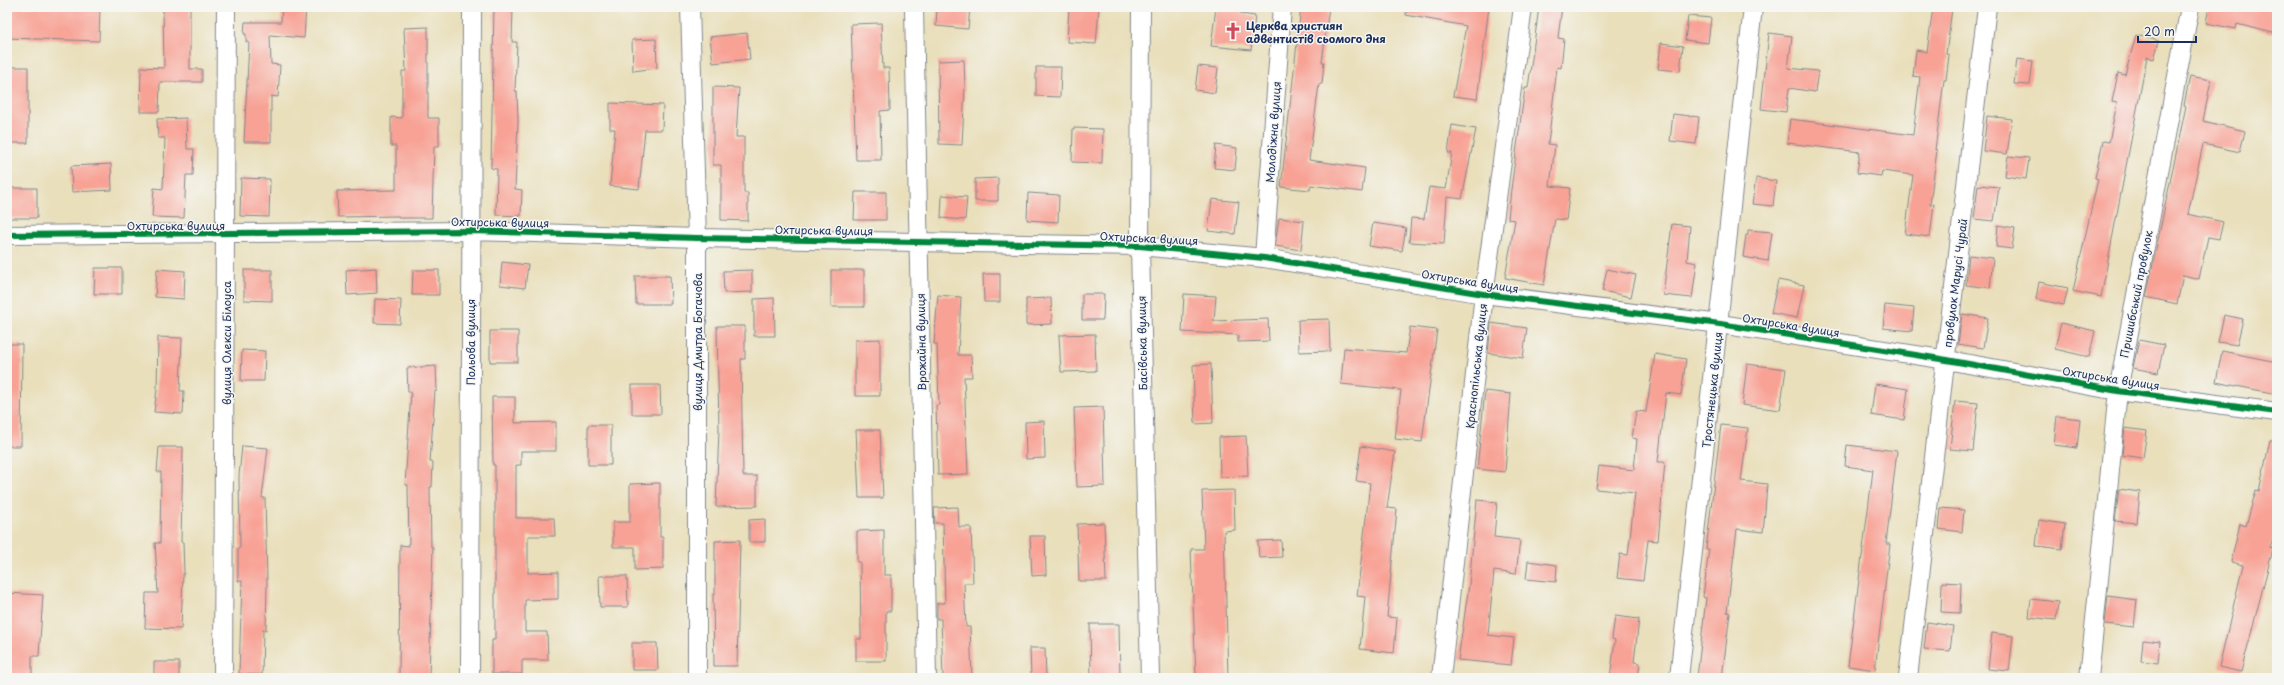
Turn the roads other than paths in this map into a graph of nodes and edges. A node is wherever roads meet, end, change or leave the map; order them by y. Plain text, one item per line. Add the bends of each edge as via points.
1 (226, 7) edge
2 (472, 7) edge
3 (690, 7) edge
4 (914, 7) edge
5 (1141, 7) edge
6 (1282, 7) edge
7 (1523, 7) edge
8 (1753, 7) edge
9 (1987, 7) edge
10 (2190, 7) edge
11 (471, 231) junction
12 (226, 234) junction
13 (7, 235) edge
14 (697, 238) junction
15 (920, 242) junction
16 (1140, 246) junction
17 (1264, 258) junction
18 (1484, 294) junction
19 (1720, 324) junction
20 (1947, 360) junction
21 (2118, 391) junction
22 (2277, 412) edge
23 (223, 678) edge
24 (470, 678) edge
25 (697, 678) edge
26 (927, 678) edge
27 (1150, 678) edge
28 (1441, 678) edge
29 (1680, 678) edge
30 (1908, 678) edge
31 (2089, 678) edge

1 - 12 street, вулиця Олекси Білоуса
2 - 11 street, Польова вулиця
3 - 14 street, вулиця Дмитра Богачова
4 - 15 street, Врожайна вулиця
5 - 16 street, Басівська вулиця
6 - 17 street, Молодіжна вулиця
7 - 18 street, Краснопільська вулиця
8 - 19 street, Тростянецька вулиця
9 - 20 street, провулок Марусі Чурай
10 - 21 street, Пришибський провулок
11 - 12 street, Охтирська вулиця
11 - 14 street, Охтирська вулиця
11 - 24 street, Польова вулиця
12 - 13 street, Охтирська вулиця
12 - 23 street, вулиця Олекси Білоуса
14 - 15 street, Охтирська вулиця
14 - 25 street, вулиця Дмитра Богачова
15 - 16 street, Охтирська вулиця
15 - 26 street, Врожайна вулиця
16 - 17 street, Охтирська вулиця
16 - 27 street, Басівська вулиця
17 - 18 street, Охтирська вулиця
18 - 19 street, Охтирська вулиця
18 - 28 street, Краснопільська вулиця
19 - 20 street, Охтирська вулиця
19 - 29 street, Тростянецька вулиця
20 - 21 street, Охтирська вулиця
20 - 30 street, провулок Марусі Чурай
21 - 22 street, Охтирська вулиця
21 - 31 street, Пришибський провулок

